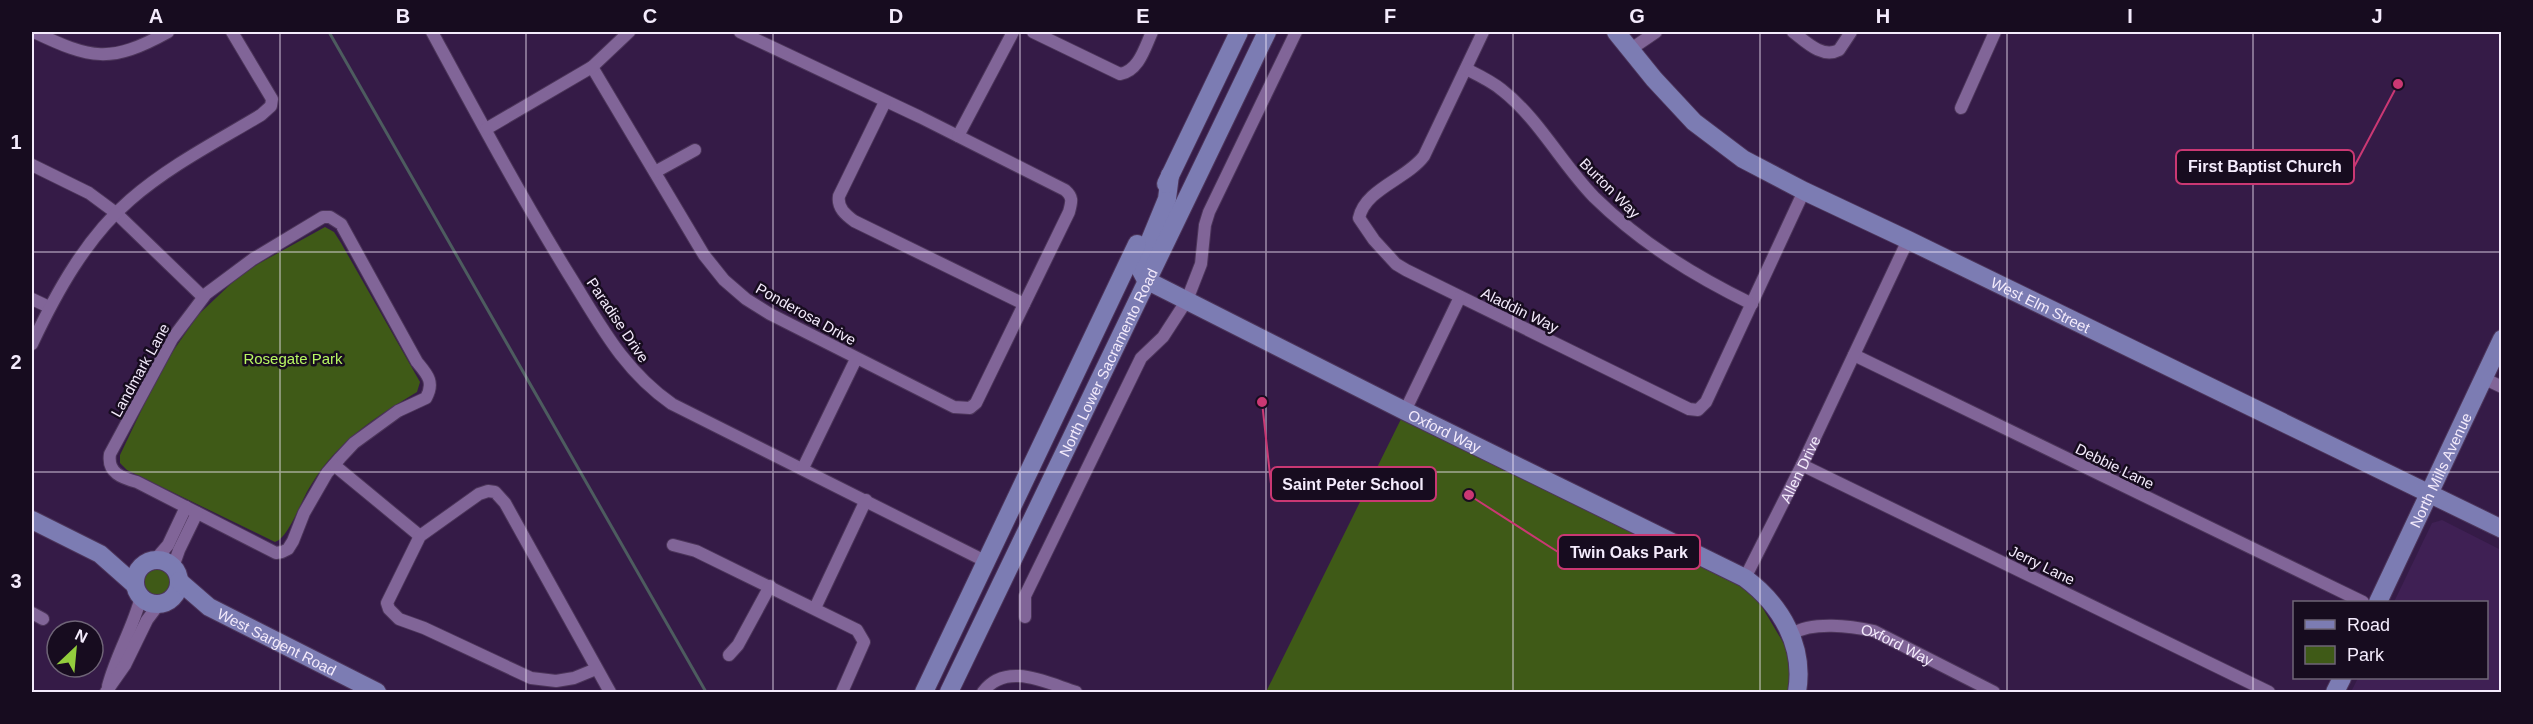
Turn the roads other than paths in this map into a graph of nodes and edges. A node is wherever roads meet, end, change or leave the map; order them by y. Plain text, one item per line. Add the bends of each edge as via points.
1 (34, 32) edge
2 (168, 32) edge
3 (232, 32) edge
4 (432, 32) edge
5 (629, 32) edge
6 (740, 32) edge
7 (1012, 32) edge
8 (1033, 32) edge
9 (1152, 32) edge
10 (1239, 32) edge
11 (1267, 32) edge
12 (1296, 32) edge
13 (1483, 32) edge
14 (1616, 32) edge
15 (1656, 32) edge
16 (1793, 32) edge
17 (1851, 32) edge
18 (1995, 32) edge
19 (1630, 49) junction
20 (592, 67) junction
21 (1466, 69) junction
22 (885, 102) junction
23 (1961, 108) dead end
24 (486, 129) junction
25 (958, 136) junction
26 (695, 150) dead end
27 (32, 165) edge
28 (655, 172) junction
29 (1170, 175) junction
30 (1804, 191) junction
31 (116, 213) junction
32 (1908, 240) junction
33 (1146, 280) junction
34 (203, 297) junction
35 (1460, 297) junction
36 (32, 299) edge
37 (1187, 300) junction
38 (1024, 304) junction
39 (1752, 304) junction
40 (49, 307) junction
41 (2502, 339) edge
42 (32, 344) edge
43 (1854, 355) junction
44 (856, 359) junction
45 (2483, 378) junction
46 (2502, 387) edge
47 (1405, 411) junction
48 (334, 465) junction
49 (1803, 465) junction
50 (803, 468) junction
51 (2431, 493) junction
52 (866, 500) junction
53 (191, 510) junction
54 (32, 520) edge
55 (2502, 529) edge
56 (420, 536) junction
57 (673, 545) dead end
58 (100, 554) junction
59 (150, 561) junction
60 (985, 561) junction
61 (176, 574) junction
62 (1745, 578) junction
63 (770, 586) junction
64 (151, 596) junction
65 (2359, 601) edge
66 (2379, 601) edge
67 (209, 607) junction
68 (814, 608) junction
69 (989, 609) junction
70 (1025, 616) dead end
71 (1792, 634) junction
72 (729, 655) dead end
73 (597, 669) junction
74 (2342, 679) edge
75 (106, 693) edge
76 (377, 693) edge
77 (610, 693) edge
78 (842, 693) edge
79 (924, 693) edge
80 (949, 693) edge
81 (983, 693) edge
82 (1077, 693) edge
83 (1797, 693) edge
84 (1994, 693) edge
85 (2269, 693) edge
86 (2335, 693) edge

1 - 2 street via 76,51 104,55 133,50
3 - 31 street via 272,99 271,106 171,169
4 - 24 street, Paradise Drive
5 - 20 street
6 - 22 street
7 - 25 street
8 - 9 street via 1120,74 1135,67
10 - 29 street, North Lower Sacramento Road
11 - 33 street, North Lower Sacramento Road
12 - 37 street via 1209,212 1201,264
13 - 21 street
14 - 19 street, West Elm Street
15 - 19 street
16 - 17 street via 1828,54 1839,50
18 - 23 street
19 - 30 street, West Elm Street via 1694,122 1743,159
20 - 24 street
20 - 28 street, Ponderosa Drive
21 - 35 street, Aladdin Way via 1419,162 1369,199 1361,208 1360,221 1396,264
21 - 39 street, Burton Way via 1501,89 1518,105 1573,173 1633,232 1683,268
22 - 25 street
22 - 38 street via 839,196 844,213 855,222
24 - 50 street, Paradise Drive via 553,249 632,370 672,404
25 - 38 street via 1071,195 1072,202
26 - 28 street
27 - 31 street via 88,193
28 - 44 street, Ponderosa Drive via 704,255 724,280 770,314
29 - 33 street via 1167,199 1139,267
29 - 60 street, North Lower Sacramento Road
30 - 32 street, West Elm Street
30 - 39 street
31 - 34 street
31 - 40 street
32 - 43 street, Allen Drive
32 - 51 street, West Elm Street
33 - 37 street, Oxford Way
33 - 69 street, North Lower Sacramento Road
34 - 48 street, Landmark Lane via 253,259 317,219 330,217 341,224 429,377 430,391 426,398 398,411 354,443
34 - 53 street, Landmark Lane via 161,358 109,462 119,475
35 - 39 street, Aladdin Way via 1689,409 1706,402
35 - 47 street
36 - 40 street
37 - 47 street, Oxford Way
37 - 70 street via 1163,337 1140,358 1025,596
38 - 44 street, Ponderosa Drive via 973,406 954,407
40 - 42 street
41 - 45 street, North Mills Avenue
43 - 49 street, Allen Drive
43 - 65 street, Debbie Lane
44 - 50 street
45 - 46 street
45 - 51 street, North Mills Avenue
47 - 62 street, Oxford Way
48 - 53 street via 304,513 293,541 282,552 276,553
48 - 56 street
49 - 62 street, Allen Drive
49 - 85 street, Jerry Lane
50 - 52 street, Paradise Drive
51 - 55 street, West Elm Street
51 - 66 street, North Mills Avenue
52 - 60 street, Paradise Drive
52 - 68 street
53 - 59 street via 168,545
53 - 61 street
54 - 58 street, West Sargent Road
56 - 73 street via 479,494 495,492 505,503
56 - 73 street via 390,596 389,609 399,619 531,678 565,680
57 - 63 street via 696,551
58 - 59 street, West Sargent Road
58 - 64 street, West Sargent Road
59 - 61 street via 162,560
59 - 64 street via 137,572
60 - 69 street via 996,576
60 - 79 street, North Lower Sacramento Road
61 - 64 street via 178,588
61 - 67 street, West Sargent Road
62 - 71 street via 1767,597
63 - 68 street
63 - 72 street
64 - 67 street, West Sargent Road
64 - 75 street via 136,616 114,661
64 - 75 street via 147,620
67 - 76 street, West Sargent Road
68 - 78 street via 863,637
69 - 80 street, North Lower Sacramento Road
71 - 83 street via 1797,657
71 - 84 street, Oxford Way via 1826,626 1874,631
73 - 77 street
74 - 86 street
81 - 82 street via 999,678 1010,675

